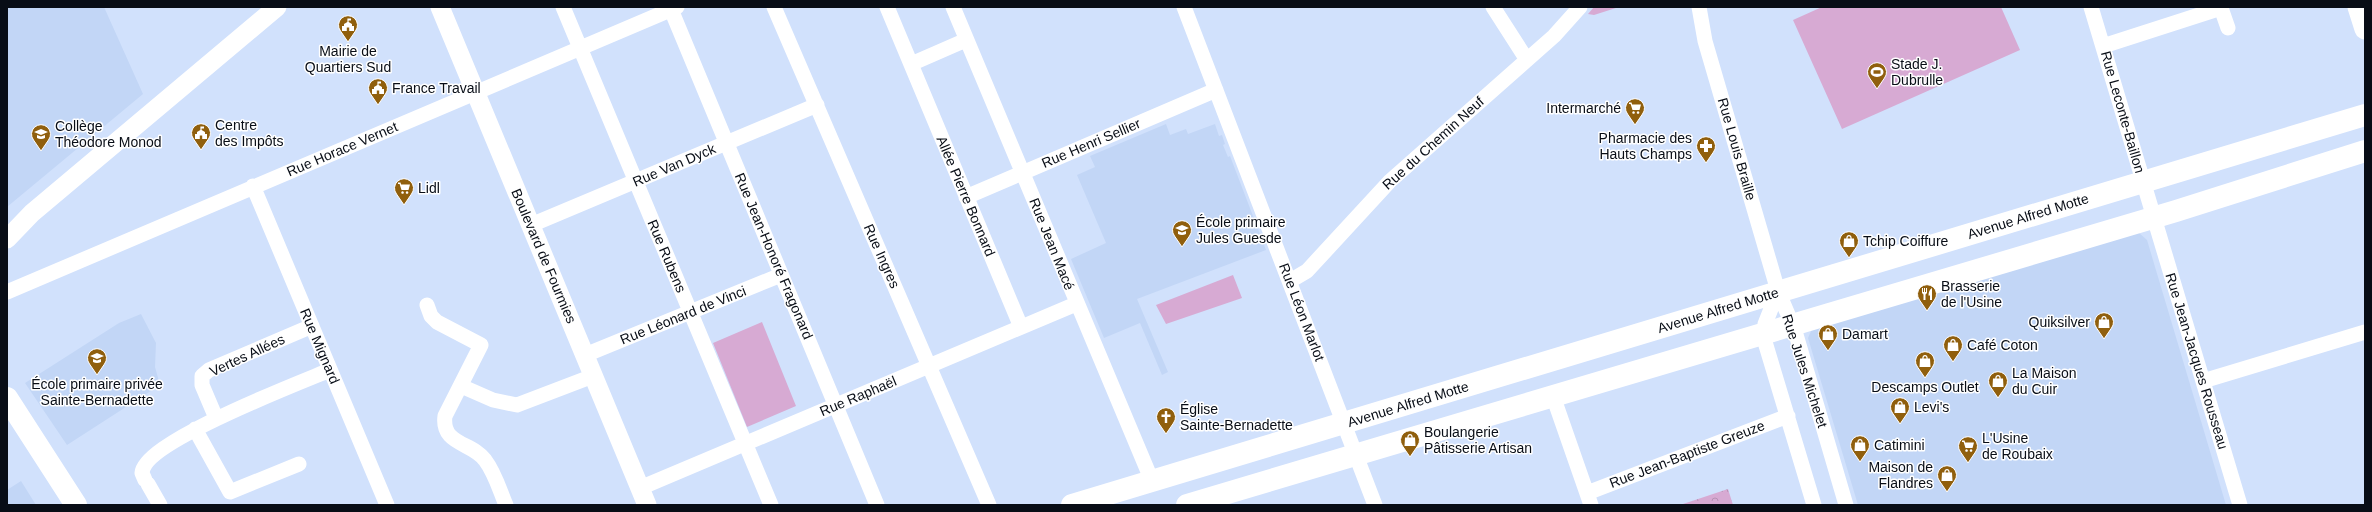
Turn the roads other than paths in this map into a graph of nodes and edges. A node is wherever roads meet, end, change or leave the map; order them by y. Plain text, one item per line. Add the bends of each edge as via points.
1 (277, 7) edge
2 (440, 7) edge
3 (562, 7) edge
4 (774, 7) edge
5 (886, 7) edge
6 (953, 7) edge
7 (1184, 7) edge
8 (1493, 7) edge
9 (1580, 7) edge
10 (1699, 7) edge
11 (2091, 7) edge
12 (2358, 7) edge
13 (673, 8) edge
14 (2228, 28) dead end
15 (2365, 29) edge
16 (966, 40) junction
17 (2103, 46) junction
18 (580, 48) junction
19 (1527, 60) junction
20 (911, 64) junction
21 (1216, 90) junction
22 (476, 93) junction
23 (817, 105) junction
24 (2365, 115) edge
25 (727, 143) junction
26 (2365, 151) edge
27 (1022, 172) junction
28 (636, 181) junction
29 (2143, 182) junction
30 (253, 186) junction
31 (966, 196) junction
32 (32, 213) junction
33 (2154, 217) junction
34 (530, 225) junction
35 (7, 230) edge
36 (7, 239) edge
37 (781, 275) junction
38 (1290, 281) junction
39 (1778, 291) junction
40 (7, 292) edge
41 (1076, 304) junction
42 (427, 305) dead end
43 (691, 312) junction
44 (1792, 325) junction
45 (312, 326) junction
46 (1021, 327) junction
47 (2365, 332) edge
48 (1764, 334) junction
49 (585, 355) junction
50 (929, 366) junction
51 (330, 370) junction
52 (593, 376) junction
53 (2203, 381) junction
54 (461, 386) junction
55 (1552, 396) junction
56 (7, 398) edge
57 (836, 406) junction
58 (1788, 416) junction
59 (216, 418) junction
60 (7, 420) edge
61 (1345, 424) junction
62 (195, 429) junction
63 (746, 444) junction
64 (1356, 454) junction
65 (299, 464) dead end
66 (1152, 481) junction
67 (644, 496) edge
68 (1589, 499) edge
69 (156, 504) edge
70 (62, 505) edge
71 (76, 505) edge
72 (387, 505) edge
73 (506, 505) edge
74 (771, 505) edge
75 (877, 505) edge
76 (989, 505) edge
77 (1072, 505) edge
78 (1187, 505) edge
79 (1375, 505) edge
80 (1814, 505) edge
81 (1846, 505) edge
82 (2240, 505) edge

1 - 32 street
2 - 22 street, Boulevard de Fourmies
3 - 18 street, Rue Rubens
4 - 23 street, Rue Ingres
5 - 20 street, Allée Pierre Bonnard
6 - 16 street, Rue Jean Macé
7 - 21 street, Rue Léon Marlot
8 - 19 street
9 - 19 street, Rue du Chemin Neuf via 1558,32
10 - 39 street, Rue Louis Braille via 1705,41
11 - 17 street, Rue Leconte-Baillon
12 - 15 main road
13 - 18 street, Rue Horace Vernet
13 - 25 street, Rue Jean-Honoré Fragonard
14 - 17 street via 2221,8
16 - 20 street
16 - 27 street, Rue Jean Macé
17 - 29 street, Rue Leconte-Baillon
18 - 22 street, Rue Horace Vernet
18 - 28 street, Rue Rubens
19 - 38 street, Rue du Chemin Neuf via 1398,173 1307,271
20 - 31 street, Allée Pierre Bonnard
21 - 27 street, Rue Henri Sellier
21 - 38 street, Rue Léon Marlot
22 - 30 street, Rue Horace Vernet
22 - 34 street, Boulevard de Fourmies
23 - 25 street, Rue Van Dyck
23 - 50 street, Rue Ingres
24 - 29 main road, Avenue Alfred Motte
25 - 28 street, Rue Van Dyck
25 - 37 street, Rue Jean-Honoré Fragonard
26 - 33 main road
27 - 31 street, Rue Henri Sellier
27 - 41 street, Rue Jean Macé
28 - 34 street, Rue Van Dyck
28 - 43 street, Rue Rubens
29 - 33 street, Rue Leconte-Baillon
29 - 39 main road, Avenue Alfred Motte
30 - 40 street, Rue Horace Vernet
30 - 45 street, Rue Mignard
31 - 46 street, Allée Pierre Bonnard
32 - 35 street
32 - 36 street
33 - 44 main road
33 - 53 street, Rue Jean-Jacques Rousseau
34 - 49 street, Boulevard de Fourmies
37 - 43 street, Rue Léonard de Vinci
37 - 57 street, Rue Jean-Honoré Fragonard
38 - 61 street, Rue Léon Marlot
39 - 44 street, Rue Jules Michelet
39 - 48 street, Rue Jules Michelet
39 - 61 main road, Avenue Alfred Motte
41 - 46 street, Rue Raphaël
41 - 66 street, Rue Jean Macé
42 - 54 street via 434,320 481,345
43 - 49 street, Rue Léonard de Vinci
43 - 63 street, Rue Rubens
44 - 48 main road
44 - 81 street, Rue Jules Michelet
45 - 51 street, Rue Mignard
45 - 59 street, Vertes Allées via 209,370 202,376 202,386
46 - 50 street, Rue Raphaël
47 - 53 street
48 - 55 main road
48 - 58 street, Rue Jules Michelet
49 - 52 street, Boulevard de Fourmies
50 - 57 street, Rue Raphaël
50 - 76 street, Rue Ingres
51 - 59 street
51 - 72 street, Rue Mignard
52 - 54 street via 517,405 493,400
52 - 67 street, Boulevard de Fourmies
53 - 82 street, Rue Jean-Jacques Rousseau
54 - 73 street via 445,416 446,433 485,460
55 - 64 main road
55 - 68 street
56 - 71 main road
57 - 63 street, Rue Raphaël
57 - 75 street, Rue Jean-Honoré Fragonard
58 - 68 street, Rue Jean-Baptiste Greuze
58 - 80 street, Rue Jules Michelet
59 - 62 street
60 - 70 main road
61 - 64 street, Rue Léon Marlot
61 - 66 main road, Avenue Alfred Motte
62 - 65 street via 230,492
62 - 69 street via 146,462 142,473
63 - 67 street, Rue Raphaël
63 - 74 street, Rue Rubens
64 - 78 main road
64 - 79 street, Rue Léon Marlot
66 - 77 main road, Avenue Alfred Motte

